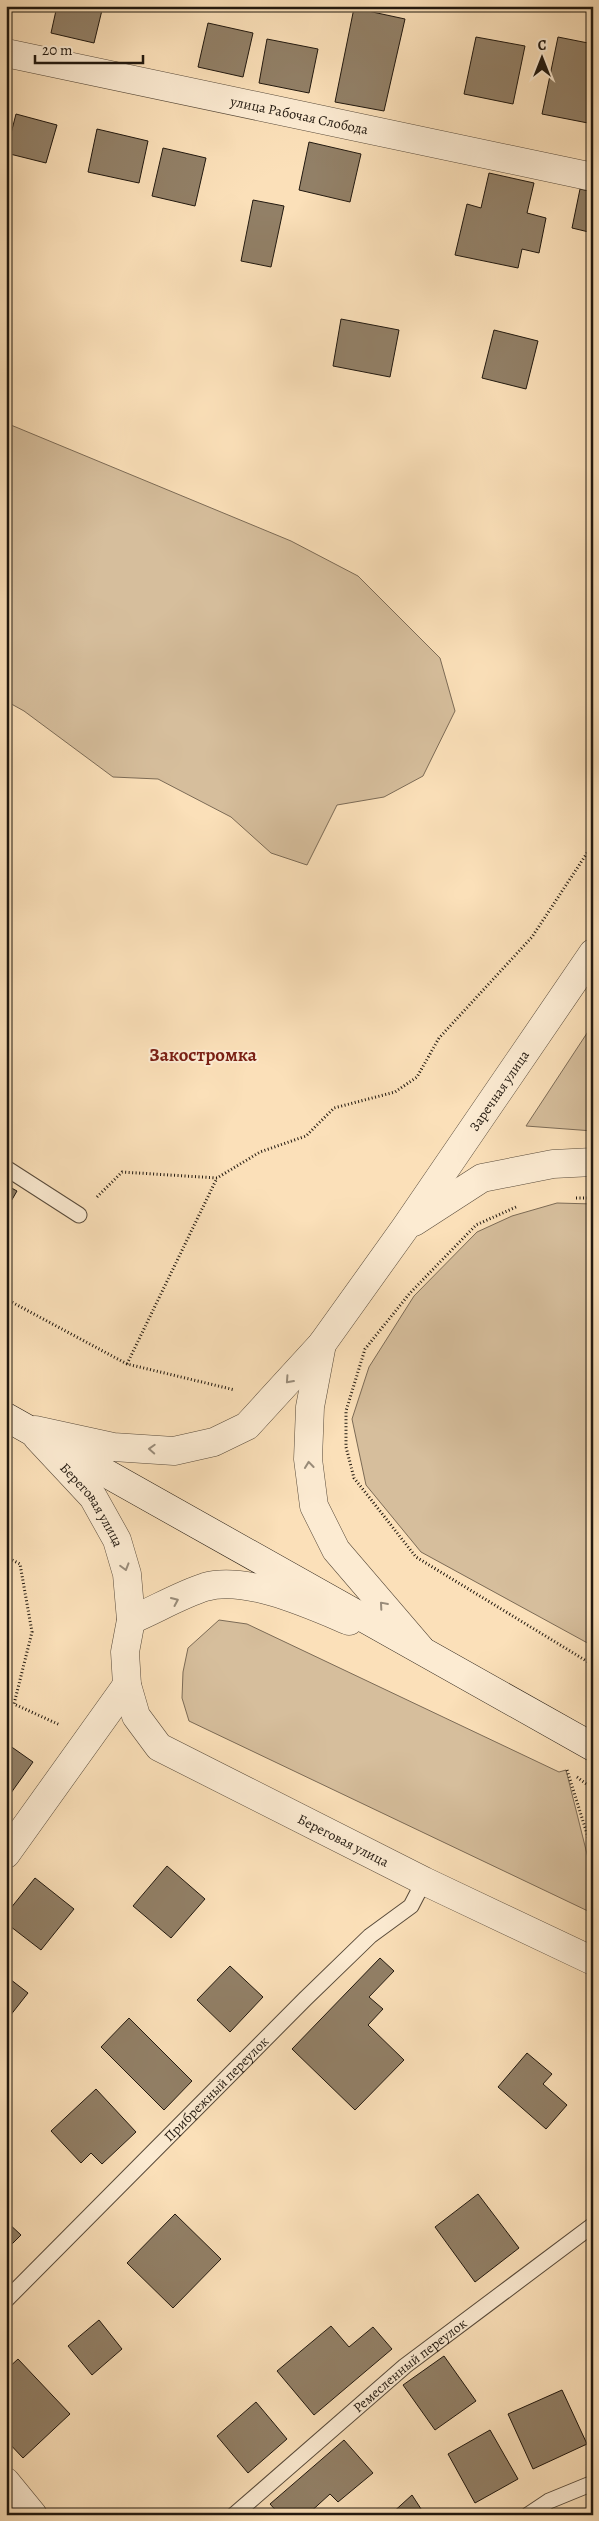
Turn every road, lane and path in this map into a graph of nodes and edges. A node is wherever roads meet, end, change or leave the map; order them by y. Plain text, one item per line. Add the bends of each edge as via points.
1 (6, 52) edge
2 (593, 177) edge
3 (593, 844) edge
4 (593, 953) edge
5 (593, 1162) edge
6 (6, 1168) edge
7 (217, 1178) junction
8 (575, 1198) dead end
9 (593, 1198) edge
10 (522, 1205) dead end
11 (79, 1215) joint
12 (405, 1228) junction
13 (6, 1299) edge
14 (322, 1344) junction
15 (127, 1364) junction
16 (236, 1390) dead end
17 (18, 1423) edge
18 (6, 1557) edge
19 (131, 1620) junction
20 (426, 1655) junction
21 (593, 1665) edge
22 (127, 1685) junction
23 (42, 1716) dead end
24 (593, 1747) edge
25 (593, 1790) edge
26 (8, 1850) edge
27 (593, 1853) edge
28 (424, 1880) junction
29 (593, 1961) edge
30 (593, 2225) edge
31 (6, 2300) edge
32 (6, 2482) edge
33 (593, 2482) edge
34 (33, 2515) edge
35 (234, 2515) edge
36 (528, 2515) edge

1 - 2 street, улица Рабочая Слобода
3 - 7 path via 532,937 438,1038 418,1076 396,1092 334,1108 306,1136 260,1152
4 - 12 street, Заречная улица
5 - 12 street via 553,1164 482,1178
6 - 11 lane
7 - 11 path via 122,1172
7 - 15 path
8 - 9 path
10 - 21 path via 476,1225 410,1293 365,1349 346,1411 346,1447 354,1478 416,1557
12 - 14 street, Заречная улица
13 - 15 path
14 -> 17 street, Заречная улица via 247,1426 214,1442 174,1451 113,1447
20 -> 14 street via 336,1550 314,1506 308,1459 310,1407
15 - 16 path
17 -> 19 street, Береговая улица via 93,1497 117,1540 127,1574
17 - 20 street
18 - 23 path via 20,1564 32,1632 14,1704
19 -> 20 street via 206,1587 252,1585 317,1607
19 - 22 street, Береговая улица via 125,1652
20 - 24 street
22 - 26 street
22 - 28 street, Береговая улица via 136,1716 159,1747
25 - 27 path via 566,1770
28 - 29 street, Береговая улица
28 - 31 lane, Прибрежный переулок via 411,1906 370,1936 318,1986
30 - 35 lane, Ремесленный переулок via 405,2366
32 - 34 street
33 - 36 lane via 549,2501

